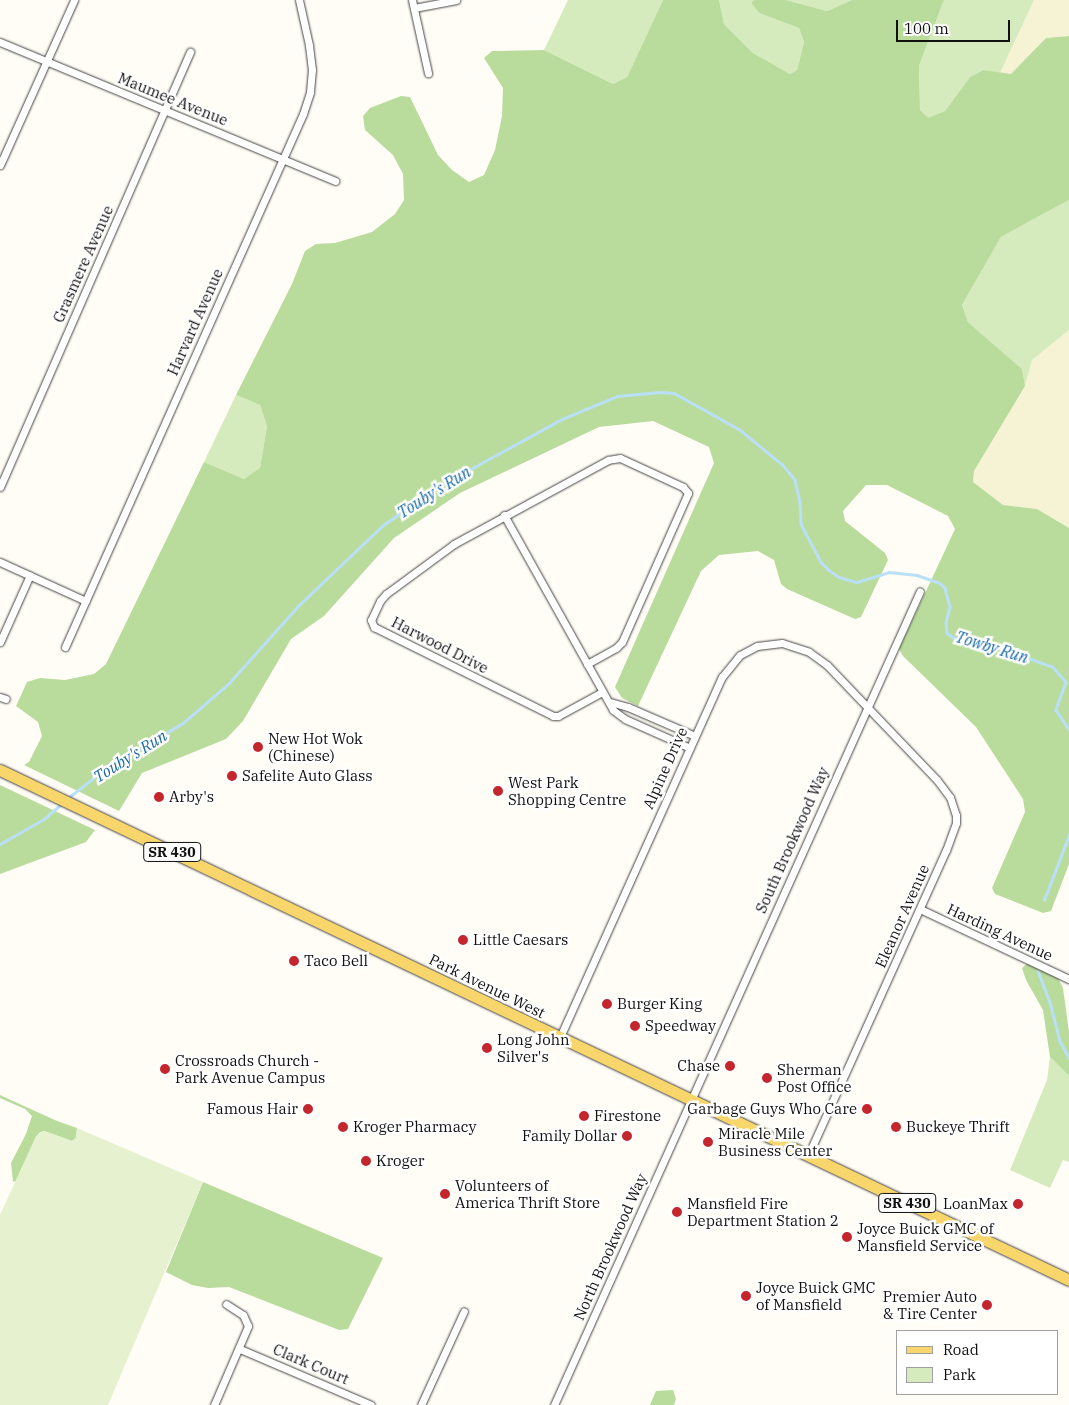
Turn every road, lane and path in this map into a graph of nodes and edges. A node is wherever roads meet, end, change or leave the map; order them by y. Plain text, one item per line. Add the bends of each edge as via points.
1 (74, 0) edge
2 (299, 0) edge
3 (412, 0) edge
4 (456, 0) edge
5 (414, 8) junction
6 (0, 42) edge
7 (190, 52) dead end
8 (47, 62) junction
9 (428, 73) dead end
10 (166, 111) junction
11 (283, 159) junction
12 (0, 165) edge
13 (335, 181) dead end
14 (0, 487) edge
15 (504, 515) junction
16 (0, 562) edge
17 (30, 575) junction
18 (920, 591) dead end
19 (86, 601) junction
20 (0, 642) edge
21 (65, 647) dead end
22 (587, 664) junction
23 (602, 692) junction
24 (610, 702) junction
25 (867, 707) junction
26 (694, 736) junction
27 (690, 748) junction
28 (0, 770) edge
29 (920, 909) junction
30 (1069, 979) edge
31 (560, 1037) junction
32 (690, 1100) junction
33 (808, 1156) junction
34 (1069, 1280) edge
35 (226, 1304) dead end
36 (464, 1311) dead end
37 (240, 1349) junction
38 (214, 1405) edge
39 (371, 1405) edge
40 (421, 1405) edge
41 (554, 1405) edge

1 - 8 street
2 - 11 street, Harvard Avenue via 309,45 311,81 303,114
3 - 5 street
4 - 5 street
5 - 9 street
6 - 8 street, Maumee Avenue
7 - 10 street, Grasmere Avenue
8 - 10 street, Maumee Avenue
8 - 12 street
10 - 11 street, Maumee Avenue
10 - 14 street, Grasmere Avenue
11 - 13 street, Maumee Avenue
11 - 19 street, Harvard Avenue
15 - 22 street
15 - 22 street, Harwood Drive via 614,458 687,490 687,498 622,642
15 - 23 street, Harwood Drive via 443,551 386,594 371,624 553,716
16 - 17 street
17 - 19 street
17 - 20 street
18 - 25 street, South Brookwood Way
19 - 21 street, Harvard Avenue
22 - 23 street
23 - 24 street
24 - 26 street
24 - 27 street via 613,710 626,719
25 - 26 street, Alpine Drive via 818,657 792,645 766,644 748,650 726,670
25 - 29 street, Eleanor Avenue via 937,780 954,806 956,823 953,833
25 - 32 street, South Brookwood Way
26 - 27 street, Alpine Drive
27 - 31 street, Alpine Drive
28 - 31 main road, Park Avenue West / SR 430
29 - 30 street, Harding Avenue
29 - 33 street, Eleanor Avenue
31 - 32 main road, Park Avenue West / SR 430
32 - 33 main road, Park Avenue West / SR 430
32 - 41 street, North Brookwood Way
33 - 34 main road, Park Avenue West / SR 430
35 - 37 street via 246,1318 248,1326
36 - 40 street
37 - 38 street
37 - 39 street, Clark Court

